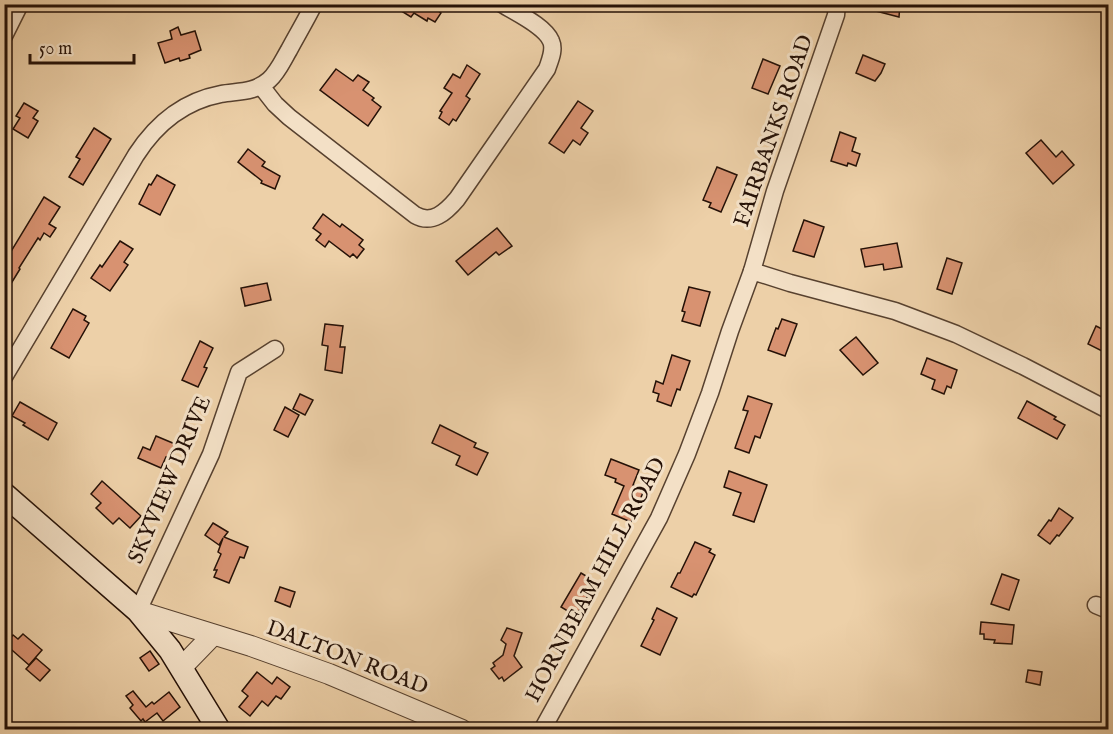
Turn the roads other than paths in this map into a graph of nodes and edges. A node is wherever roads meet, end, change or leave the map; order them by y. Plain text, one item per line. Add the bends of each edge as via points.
1 (20, 4) edge
2 (314, 4) edge
3 (502, 4) edge
4 (837, 4) edge
5 (4, 36) edge
6 (261, 86) junction
7 (752, 271) junction
8 (275, 349) dead end
9 (4, 377) edge
10 (1108, 410) edge
11 (4, 494) edge
12 (138, 611) junction
13 (213, 635) junction
14 (182, 668) junction
15 (219, 729) edge
16 (462, 729) edge
17 (542, 729) edge

1 - 5 street
2 - 6 street via 279,69
3 - 6 street via 545,33 551,41 551,57 547,69 457,199 431,219 415,215 289,117
4 - 7 street, FAIRBANKS ROAD
6 - 9 street via 195,102 150,135
7 - 10 street via 936,326
7 - 17 street, HORNBEAM HILL ROAD via 710,393 659,518
8 - 12 street, SKYVIEW DRIVE via 239,372 211,454
11 - 12 main road
12 - 13 street, DALTON ROAD
12 - 14 main road
13 - 14 street
13 - 16 street, DALTON ROAD via 329,674
14 - 15 main road

